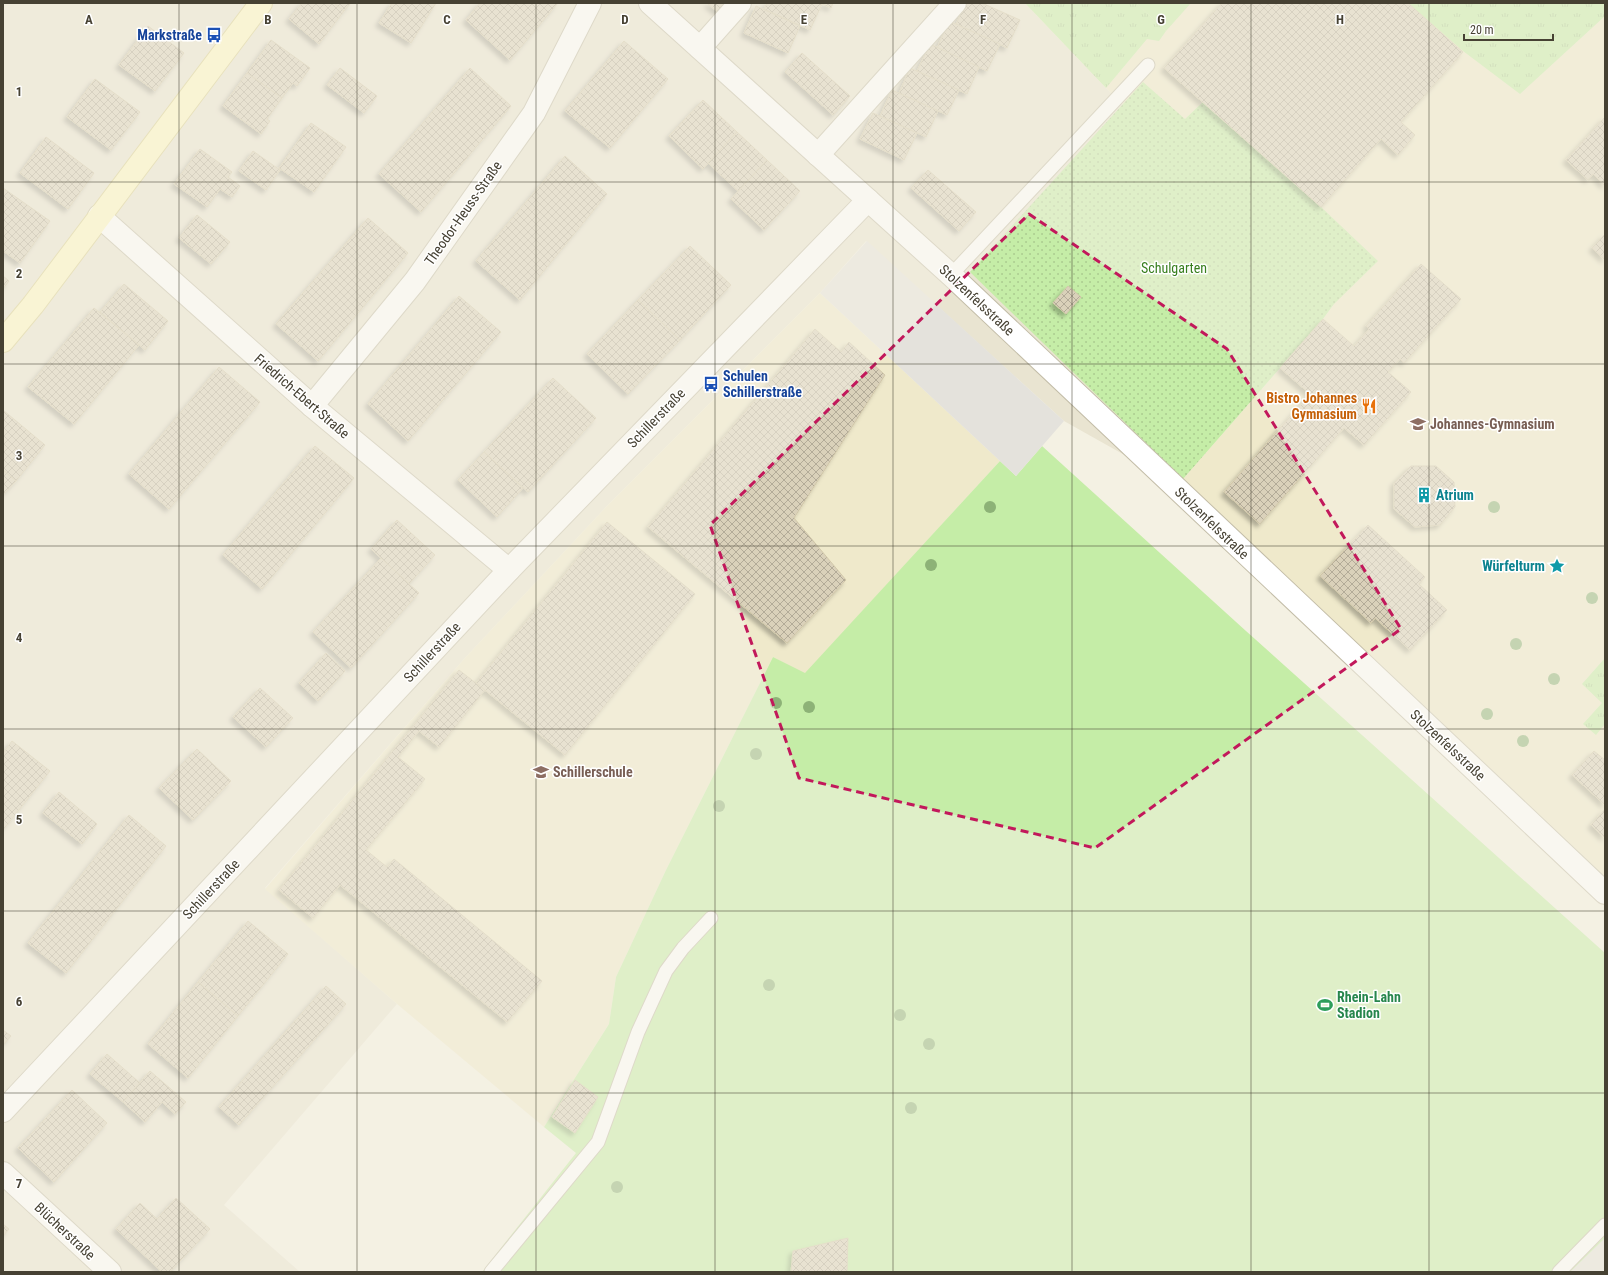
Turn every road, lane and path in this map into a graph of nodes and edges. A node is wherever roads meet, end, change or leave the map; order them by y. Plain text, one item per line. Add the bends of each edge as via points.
1 (261, 3) edge
2 (590, 3) edge
3 (650, 3) edge
4 (740, 3) edge
5 (955, 3) edge
6 (700, 48) junction
7 (1148, 65) dead end
8 (818, 155) junction
9 (868, 200) junction
10 (99, 216) junction
11 (951, 275) junction
12 (3, 341) edge
13 (312, 406) junction
14 (509, 570) junction
15 (1605, 893) edge
16 (711, 918) dead end
17 (3, 1111) edge
18 (3, 1173) edge
19 (1605, 1226) edge
20 (110, 1272) edge
21 (491, 1272) edge
22 (1559, 1272) edge

1 - 10 street
2 - 13 street, Theodor-Heuss-Straße via 534,113 415,281
3 - 6 street, Stolzenfelsstraße
4 - 6 street
5 - 8 street
6 - 8 street, Stolzenfelsstraße
7 - 11 lane
8 - 9 street, Stolzenfelsstraße
9 - 11 street, Stolzenfelsstraße
9 - 14 street, Schillerstraße
10 - 12 street
10 - 13 street, Friedrich-Ebert-Straße
11 - 15 street, Stolzenfelsstraße
13 - 14 street, Friedrich-Ebert-Straße
14 - 17 street, Schillerstraße
16 - 21 lane via 666,971 638,1032 598,1142
18 - 20 street, Blücherstraße
19 - 22 lane

